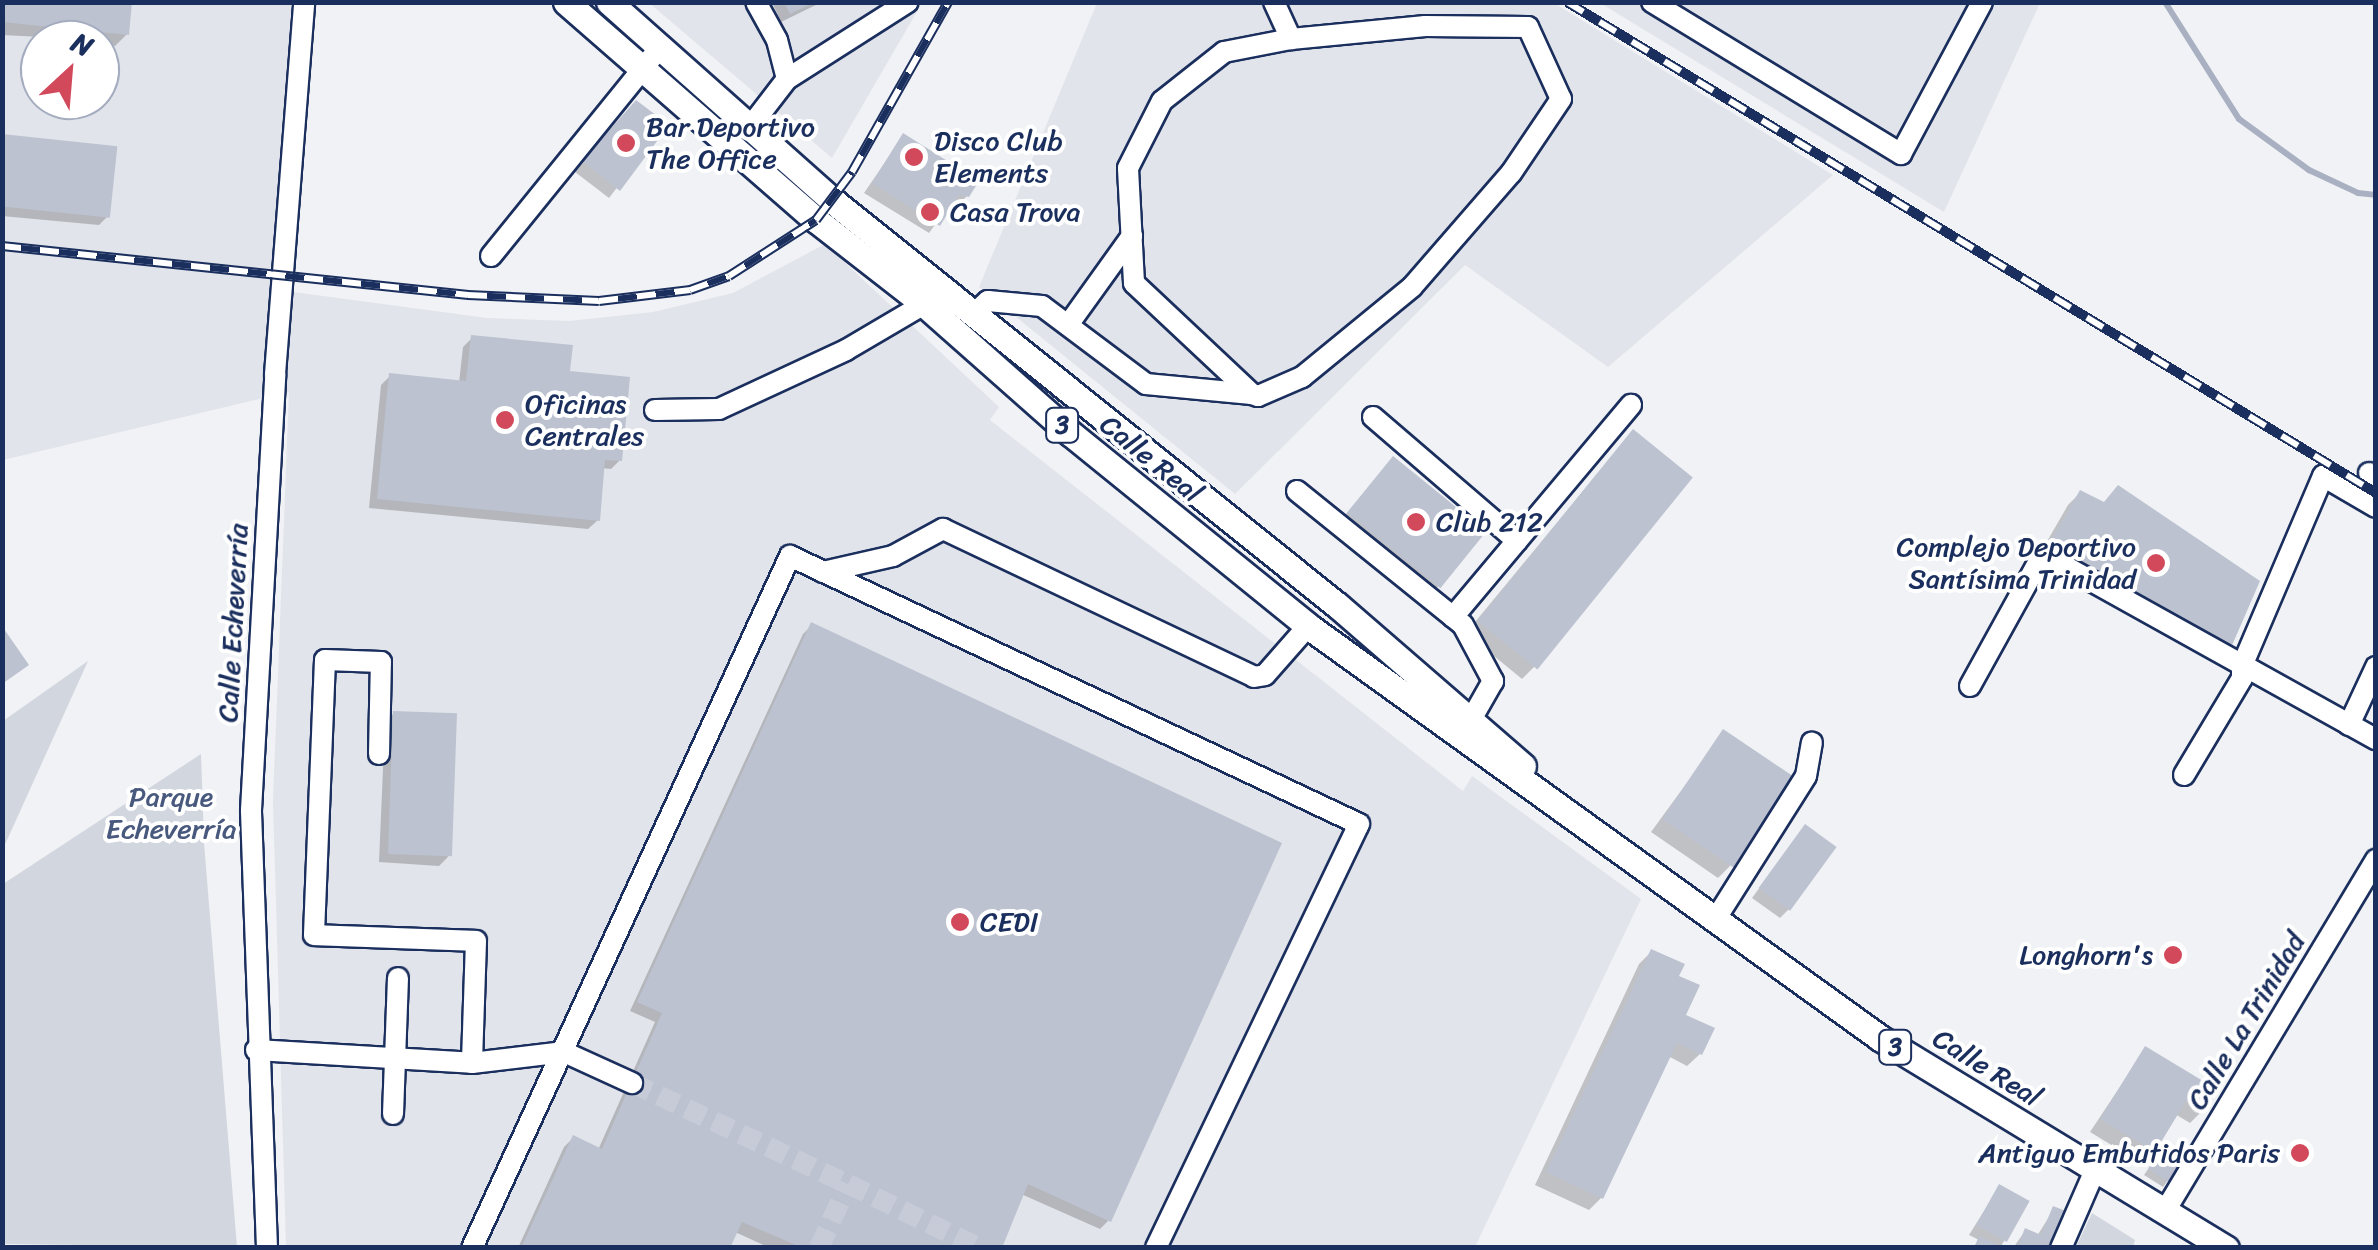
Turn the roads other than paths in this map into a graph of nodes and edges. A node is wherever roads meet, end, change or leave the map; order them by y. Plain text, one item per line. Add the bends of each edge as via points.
1 (304, 2) edge
2 (566, 2) edge
3 (605, 2) edge
4 (756, 2) edge
5 (908, 2) edge
6 (1274, 2) edge
7 (1652, 2) edge
8 (1982, 2) edge
9 (1291, 39) junction
10 (660, 47) junction
11 (641, 68) junction
12 (786, 79) junction
13 (750, 127) junction
14 (1132, 236) junction
15 (491, 256) dead end
16 (924, 304) junction
17 (976, 312) junction
18 (1068, 325) junction
19 (1252, 394) junction
20 (1631, 405) dead end
21 (655, 410) dead end
22 (1373, 417) dead end
23 (1297, 491) dead end
24 (2376, 507) edge
25 (1517, 540) junction
26 (1273, 552) junction
27 (824, 572) junction
28 (1453, 617) junction
29 (1308, 626) junction
30 (1397, 655) junction
31 (2242, 666) junction
32 (2376, 667) edge
33 (1970, 686) dead end
34 (1472, 718) junction
35 (2350, 724) junction
36 (2376, 740) edge
37 (1812, 743) dead end
38 (379, 754) dead end
39 (2184, 774) dead end
40 (1580, 820) junction
41 (2376, 860) edge
42 (1715, 920) junction
43 (398, 978) dead end
44 (256, 1050) junction
45 (564, 1052) junction
46 (395, 1058) junction
47 (472, 1063) junction
48 (632, 1083) tunnel mouth
49 (393, 1114) dead end
50 (2095, 1170) junction
51 (2165, 1211) junction
52 (267, 1248) edge
53 (472, 1248) edge
54 (1156, 1248) edge
55 (2061, 1248) edge
56 (2226, 1248) edge

1 - 44 street, Calle Echeverría via 252,790
2 - 11 main road, Calle Real / 3
3 - 10 main road, Calle Real / 3
4 - 12 street
5 - 12 street
6 - 9 street
7 - 8 street via 1901,154
9 - 14 street via 1224,52 1162,101 1128,168
9 - 19 street via 1424,26 1528,27 1561,100 1511,173 1412,287 1302,377
10 - 11 street
10 - 13 main road, Calle Real / 3
11 - 15 street
11 - 16 main road, Calle Real / 3
12 - 13 street
13 - 17 main road, Calle Real / 3
14 - 18 street
14 - 19 street via 1134,283
16 - 21 street via 846,350 718,409
16 - 29 main road, Calle Real / 3
17 - 18 street via 988,301 1042,306
17 - 26 main road, Calle Real / 3
18 - 19 street via 1146,384
20 - 25 street
22 - 25 street
23 - 28 street
24 - 31 street via 2323,476
25 - 28 street
26 - 29 main road
26 - 30 main road, Calle Real / 3
27 - 29 street via 894,556 943,529 1254,676 1265,675
27 - 45 street via 790,556
27 - 54 street via 1358,824
28 - 34 street via 1492,680
29 - 30 main road via 1332,628
29 - 40 main road, Calle Real / 3
30 - 34 main road, Calle Real / 3
31 - 33 street via 2043,554
31 - 35 street
31 - 39 street via 2242,678
32 - 35 street
34 - 40 main road, Calle Real / 3
35 - 36 street
37 - 42 street via 1806,776
38 - 47 street via 381,662 325,660 314,935 476,941
40 - 42 main road, Calle Real / 3
41 - 51 street, Calle La Trinidad
42 - 50 main road, Calle Real / 3 via 1880,1038
43 - 46 street
44 - 46 street
44 - 52 street, Calle Echeverría
45 - 47 street
45 - 48 street
45 - 53 street
46 - 47 street
46 - 49 street
50 - 51 main road, Calle Real / 3
50 - 55 street
51 - 56 main road, Calle Real / 3

